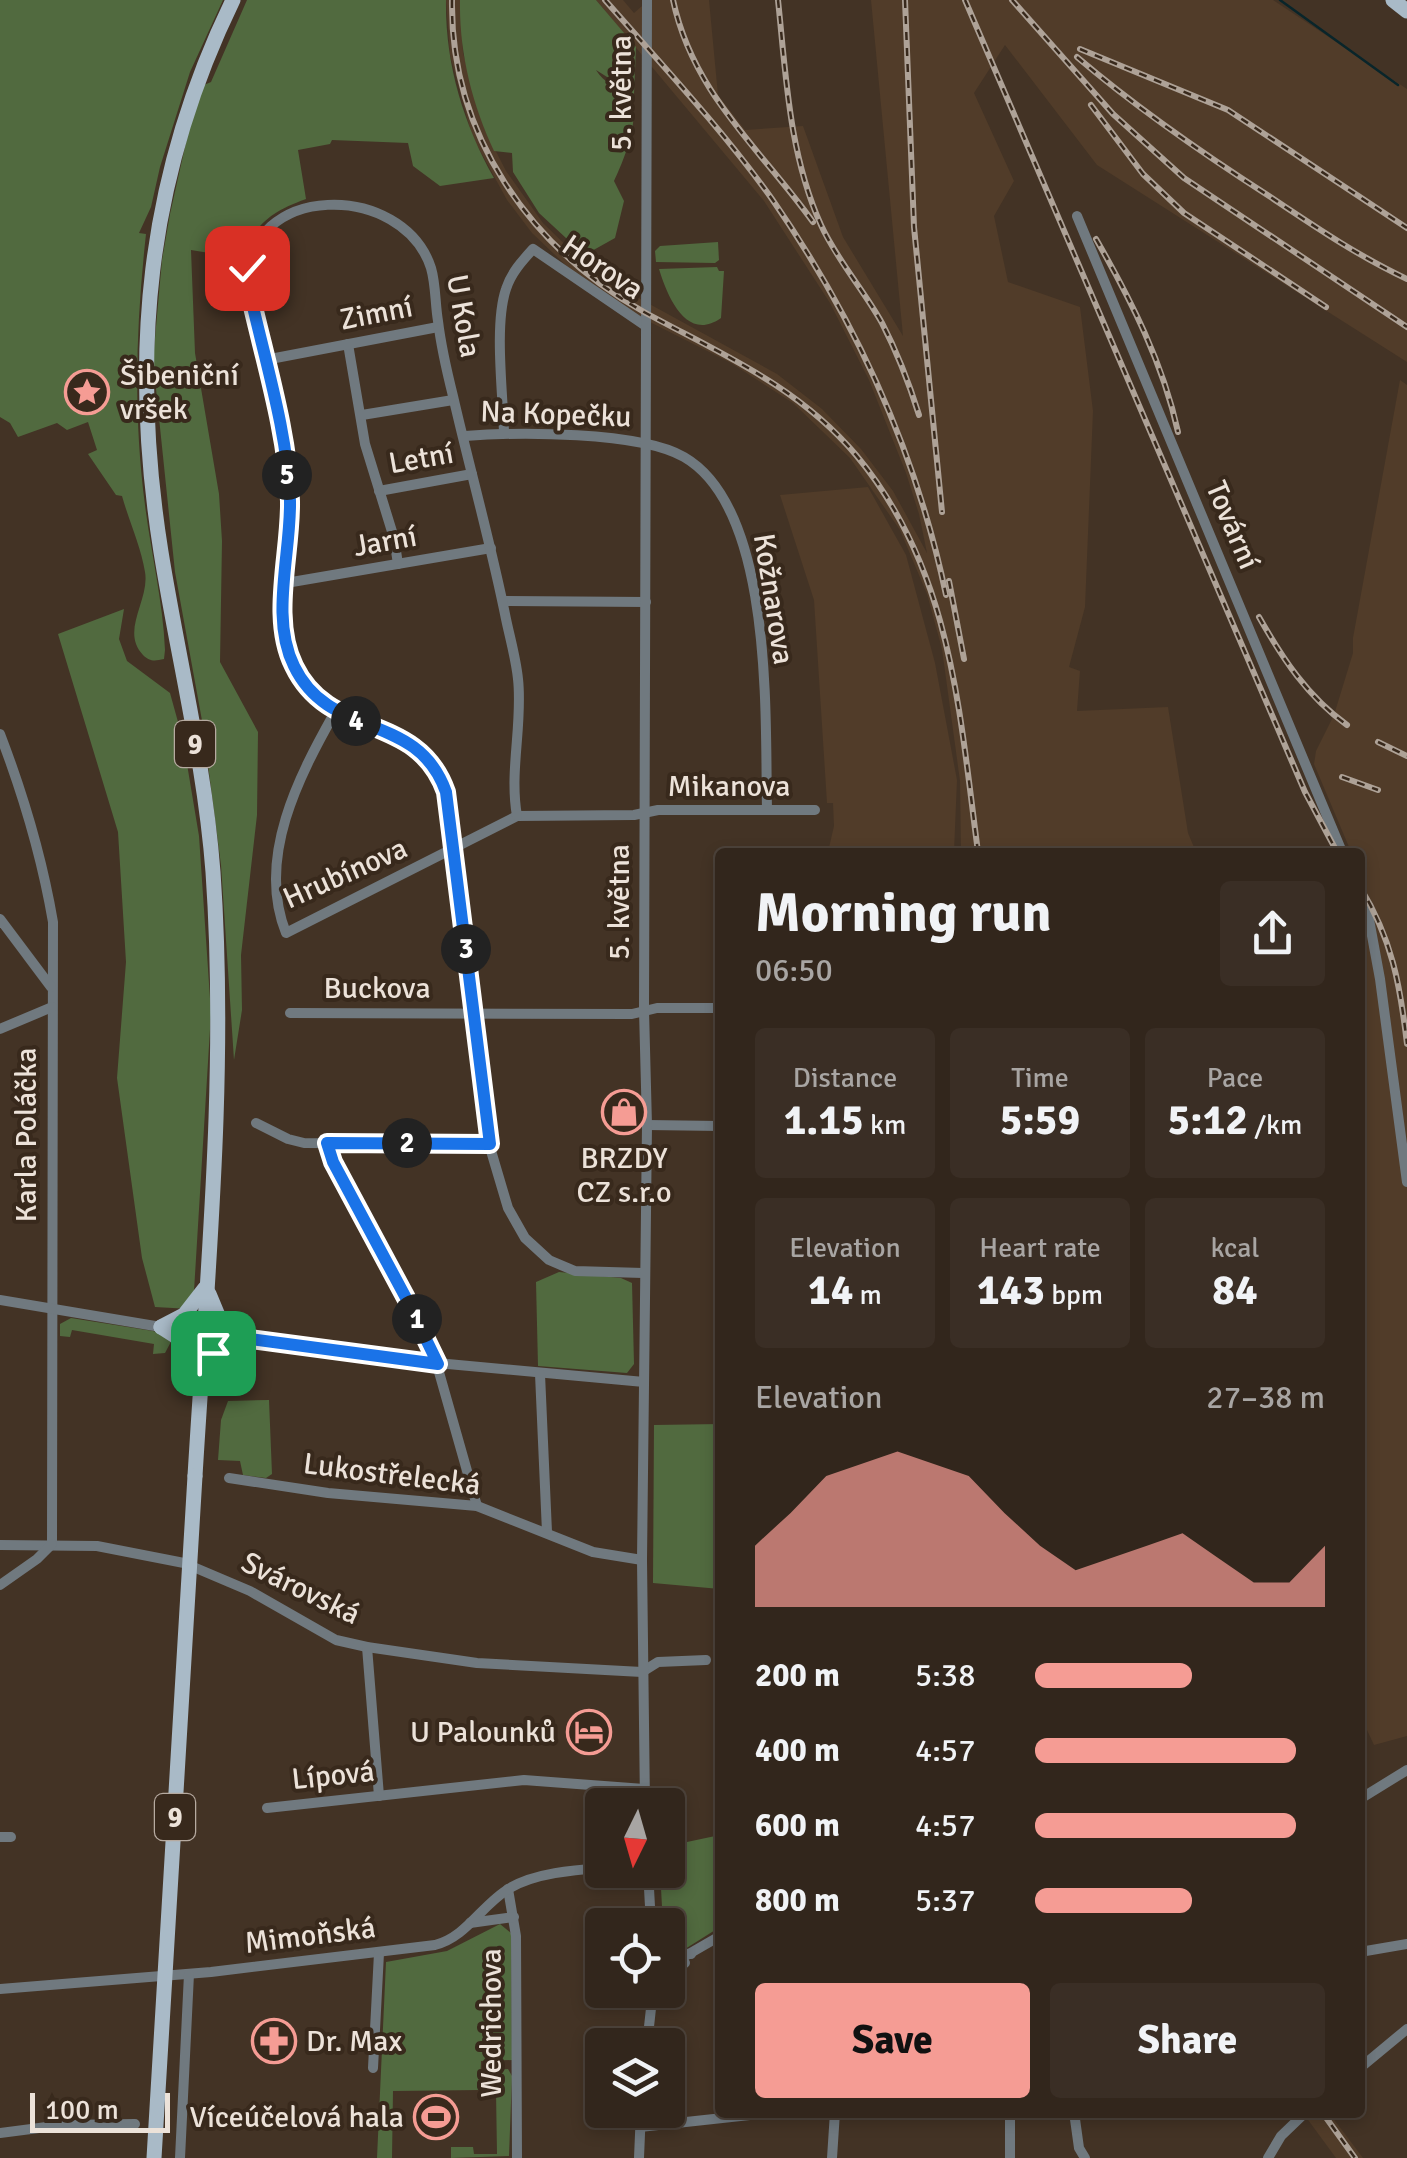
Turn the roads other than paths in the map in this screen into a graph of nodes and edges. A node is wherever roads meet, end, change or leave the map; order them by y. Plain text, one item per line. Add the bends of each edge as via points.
1 (233, 0) edge
2 (647, 0) edge
3 (1394, 0) edge
4 (1407, 11) edge
5 (1077, 216) dead end
6 (646, 326) junction
7 (438, 327) junction
8 (348, 344) junction
9 (265, 360) junction
10 (454, 400) junction
11 (362, 416) junction
12 (504, 433) junction
13 (464, 436) junction
14 (645, 441) junction
15 (472, 474) junction
16 (378, 491) junction
17 (491, 548) junction
18 (398, 564) junction
19 (286, 583) junction
20 (503, 602) junction
21 (646, 602) junction
22 (335, 712) junction
23 (0, 734) edge
24 (14, 770) junction
25 (0, 775) edge
26 (767, 810) junction
27 (815, 810) dead end
28 (644, 813) junction
29 (518, 816) junction
30 (1340, 848) edge
31 (452, 851) junction
32 (1365, 907) edge
33 (0, 920) edge
34 (52, 988) junction
35 (52, 1007) junction
36 (715, 1008) edge
37 (0, 1010) edge
38 (644, 1010) junction
39 (290, 1013) dead end
40 (476, 1013) junction
41 (5, 1026) edge
42 (256, 1123) dead end
43 (646, 1125) junction
44 (715, 1126) edge
45 (327, 1143) junction
46 (490, 1144) junction
47 (1407, 1182) edge
48 (644, 1273) junction
49 (207, 1285) junction
50 (0, 1300) edge
51 (51, 1309) junction
52 (161, 1326) junction
53 (243, 1338) junction
54 (438, 1364) junction
55 (202, 1368) junction
56 (540, 1374) junction
57 (644, 1382) junction
58 (228, 1478) dead end
59 (477, 1506) junction
60 (547, 1532) junction
61 (52, 1544) junction
62 (0, 1545) edge
63 (642, 1560) junction
64 (0, 1584) edge
65 (367, 1647) junction
66 (706, 1660) dead end
67 (642, 1672) junction
68 (1407, 1770) edge
69 (620, 1788) edge
70 (644, 1788) edge
71 (379, 1796) junction
72 (1365, 1796) edge
73 (267, 1808) dead end
74 (585, 1871) edge
75 (508, 1888) junction
76 (514, 1917) junction
77 (470, 1924) junction
78 (715, 1939) edge
79 (1407, 1944) edge
80 (1365, 1951) edge
81 (379, 1952) junction
82 (685, 1954) edge
83 (692, 1954) junction
84 (685, 1958) edge
85 (685, 1963) edge
86 (189, 1974) junction
87 (0, 1989) edge
88 (1407, 2029) edge
89 (1365, 2064) edge
90 (373, 2068) dead end
91 (723, 2118) edge
92 (835, 2118) edge
93 (1010, 2118) edge
94 (1075, 2118) edge
95 (1300, 2118) edge
96 (685, 2122) edge
97 (135, 2124) dead end
98 (640, 2128) edge
99 (0, 2133) edge
100 (154, 2158) edge
101 (180, 2158) edge
102 (517, 2158) edge
103 (639, 2158) edge
104 (832, 2158) edge
105 (1010, 2158) edge
106 (1085, 2158) edge
107 (1268, 2158) edge

1 - 49 main road, 9 via 193,92 168,180 144,353 154,502 213,870 218,1018
2 - 6 street, 5. května
3 - 4 main road
5 - 30 street, Tovární
6 - 12 street, Horova via 533,250 519,263 501,308
6 - 14 street, 5. května
7 - 8 street, Zimní
7 - 9 street, U Kola via 432,271 409,233 359,207 305,209 272,223 251,251 248,285
7 - 10 street, U Kola
8 - 9 street, Zimní
8 - 11 street
9 - 19 street, U Kola via 290,501
10 - 11 street
10 - 13 street, U Kola
11 - 16 street
12 - 13 street, Na Kopečku
12 - 14 street, Na Kopečku
13 - 15 street, U Kola
14 - 21 street, 5. května
14 - 26 street, Kožnarova via 709,476 732,510 746,550 756,608
15 - 16 street, Letní
15 - 17 street, U Kola
16 - 18 street
17 - 18 street, Jarní
17 - 20 street, U Kola
18 - 19 street, Jarní
19 - 22 street, U Kola via 282,619 288,654 306,687
20 - 21 street
20 - 29 street, U Kola via 518,680
21 - 28 street, 5. května
22 - 31 street, U Kola via 404,739 426,755 446,792
22 - 31 street, Hrubínova via 300,774 282,836 278,912 286,933
23 - 24 street, Karla Poláčka
24 - 25 street
24 - 34 street, Karla Poláčka via 50,905
26 - 27 street, Mikanova
26 - 28 street, Mikanova
28 - 29 street, Hrubínova
28 - 38 street, 5. května
29 - 31 street, Hrubínova
31 - 40 street
32 - 47 street
33 - 34 street
34 - 35 street, Karla Poláčka
35 - 41 street
35 - 51 street, Karla Poláčka
36 - 38 street, Buckova
37 - 41 street
38 - 40 street, Buckova
38 - 43 street, 5. května
39 - 40 street, Buckova
40 - 46 street
42 - 45 street via 288,1140
43 - 44 street
43 - 48 street, 5. května
45 - 46 street
45 - 54 street
46 - 48 street via 508,1208 525,1238 549,1260 575,1271
48 - 57 street, 5. května
49 - 52 main road via 184,1316
49 - 53 main road via 219,1318
49 - 55 main road, 9
50 - 51 street
51 - 52 street
51 - 61 street, Karla Poláčka
52 - 55 main road via 186,1343
53 - 54 street
53 - 55 main road via 213,1353
54 - 56 street
54 - 59 street
55 - 100 main road, 9, bridge
56 - 57 street
56 - 60 street
57 - 63 street, 5. května
58 - 59 street, Lukostřelecká
59 - 60 street, Lukostřelecká
60 - 63 street, Lukostřelecká via 593,1552
61 - 62 street, Svárovská
61 - 64 street
61 - 65 street, Svárovská via 184,1563 336,1640
63 - 67 street, 5. května
65 - 67 street, Svárovská via 476,1663
65 - 71 street
66 - 67 street, Svárovská via 658,1662
67 - 70 street, 5. května
68 - 72 street
69 - 71 street, Lípová via 524,1780
71 - 73 street, Lípová
74 - 75 street, Mimoňská
75 - 76 street, Wedrichova
75 - 77 street, Mimoňská
76 - 77 street
76 - 102 street, Wedrichova
77 - 81 street, Mimoňská via 443,1944
78 - 83 street
79 - 80 street
81 - 86 street, Mimoňská
81 - 90 street
82 - 83 street
83 - 84 street
83 - 85 street
86 - 87 street, Mimoňská
86 - 101 street
88 - 89 street
91 - 96 street
92 - 104 street
93 - 105 street
94 - 106 street
95 - 107 street
97 - 99 street
98 - 103 street

